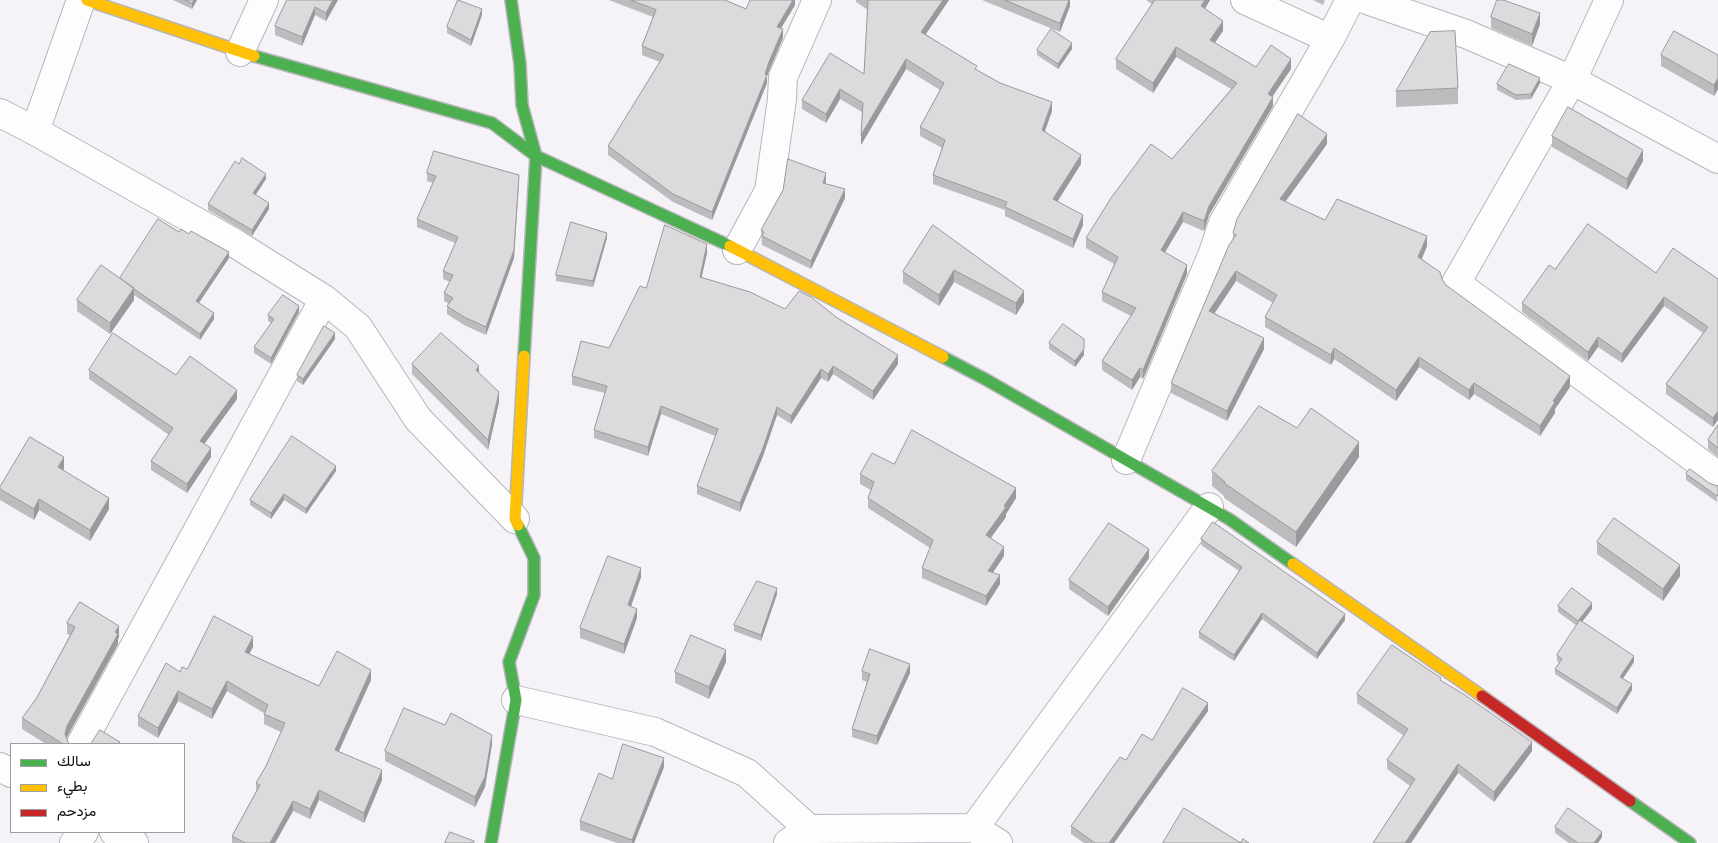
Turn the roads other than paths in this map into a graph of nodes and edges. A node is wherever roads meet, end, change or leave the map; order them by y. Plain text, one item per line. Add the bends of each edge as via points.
1 (81, 0) edge
2 (87, 0) edge
3 (264, 0) edge
4 (510, 0) edge
5 (817, 0) edge
6 (1245, 0) edge
7 (1350, 0) edge
8 (1367, 0) edge
9 (1609, 0) edge
10 (1330, 38) junction
11 (240, 52) junction
12 (1572, 80) junction
13 (0, 113) edge
14 (35, 131) junction
15 (536, 156) junction
16 (1718, 159) edge
17 (737, 250) junction
18 (324, 299) junction
19 (1126, 460) junction
20 (1718, 476) edge
21 (1209, 507) junction
22 (515, 519) junction
23 (516, 700) junction
24 (82, 743) edge
25 (974, 828) junction
26 (83, 833) edge
27 (116, 833) edge
28 (798, 836) edge
29 (74, 843) edge
30 (134, 843) edge
31 (491, 843) edge
32 (998, 843) edge
33 (1690, 843) edge

1 - 14 street
2 - 11 street
3 - 11 street
4 - 15 street via 520,64 522,105
5 - 17 street via 783,77 769,191
6 - 10 street
7 - 10 street
8 - 12 street via 1466,34
9 - 12 street
10 - 19 street via 1223,223
11 - 15 street via 492,123
12 - 16 street
12 - 20 street via 1456,283
13 - 14 street
14 - 18 street via 236,244
15 - 17 street
15 - 22 street
17 - 19 street via 985,380
18 - 22 street via 358,327 418,419
18 - 24 street
19 - 21 street
21 - 25 street
21 - 33 street
22 - 23 street via 534,558 534,595 509,662
23 - 28 street via 656,732 747,773
23 - 31 street
25 - 28 street
25 - 32 street
26 - 29 street
27 - 30 street

